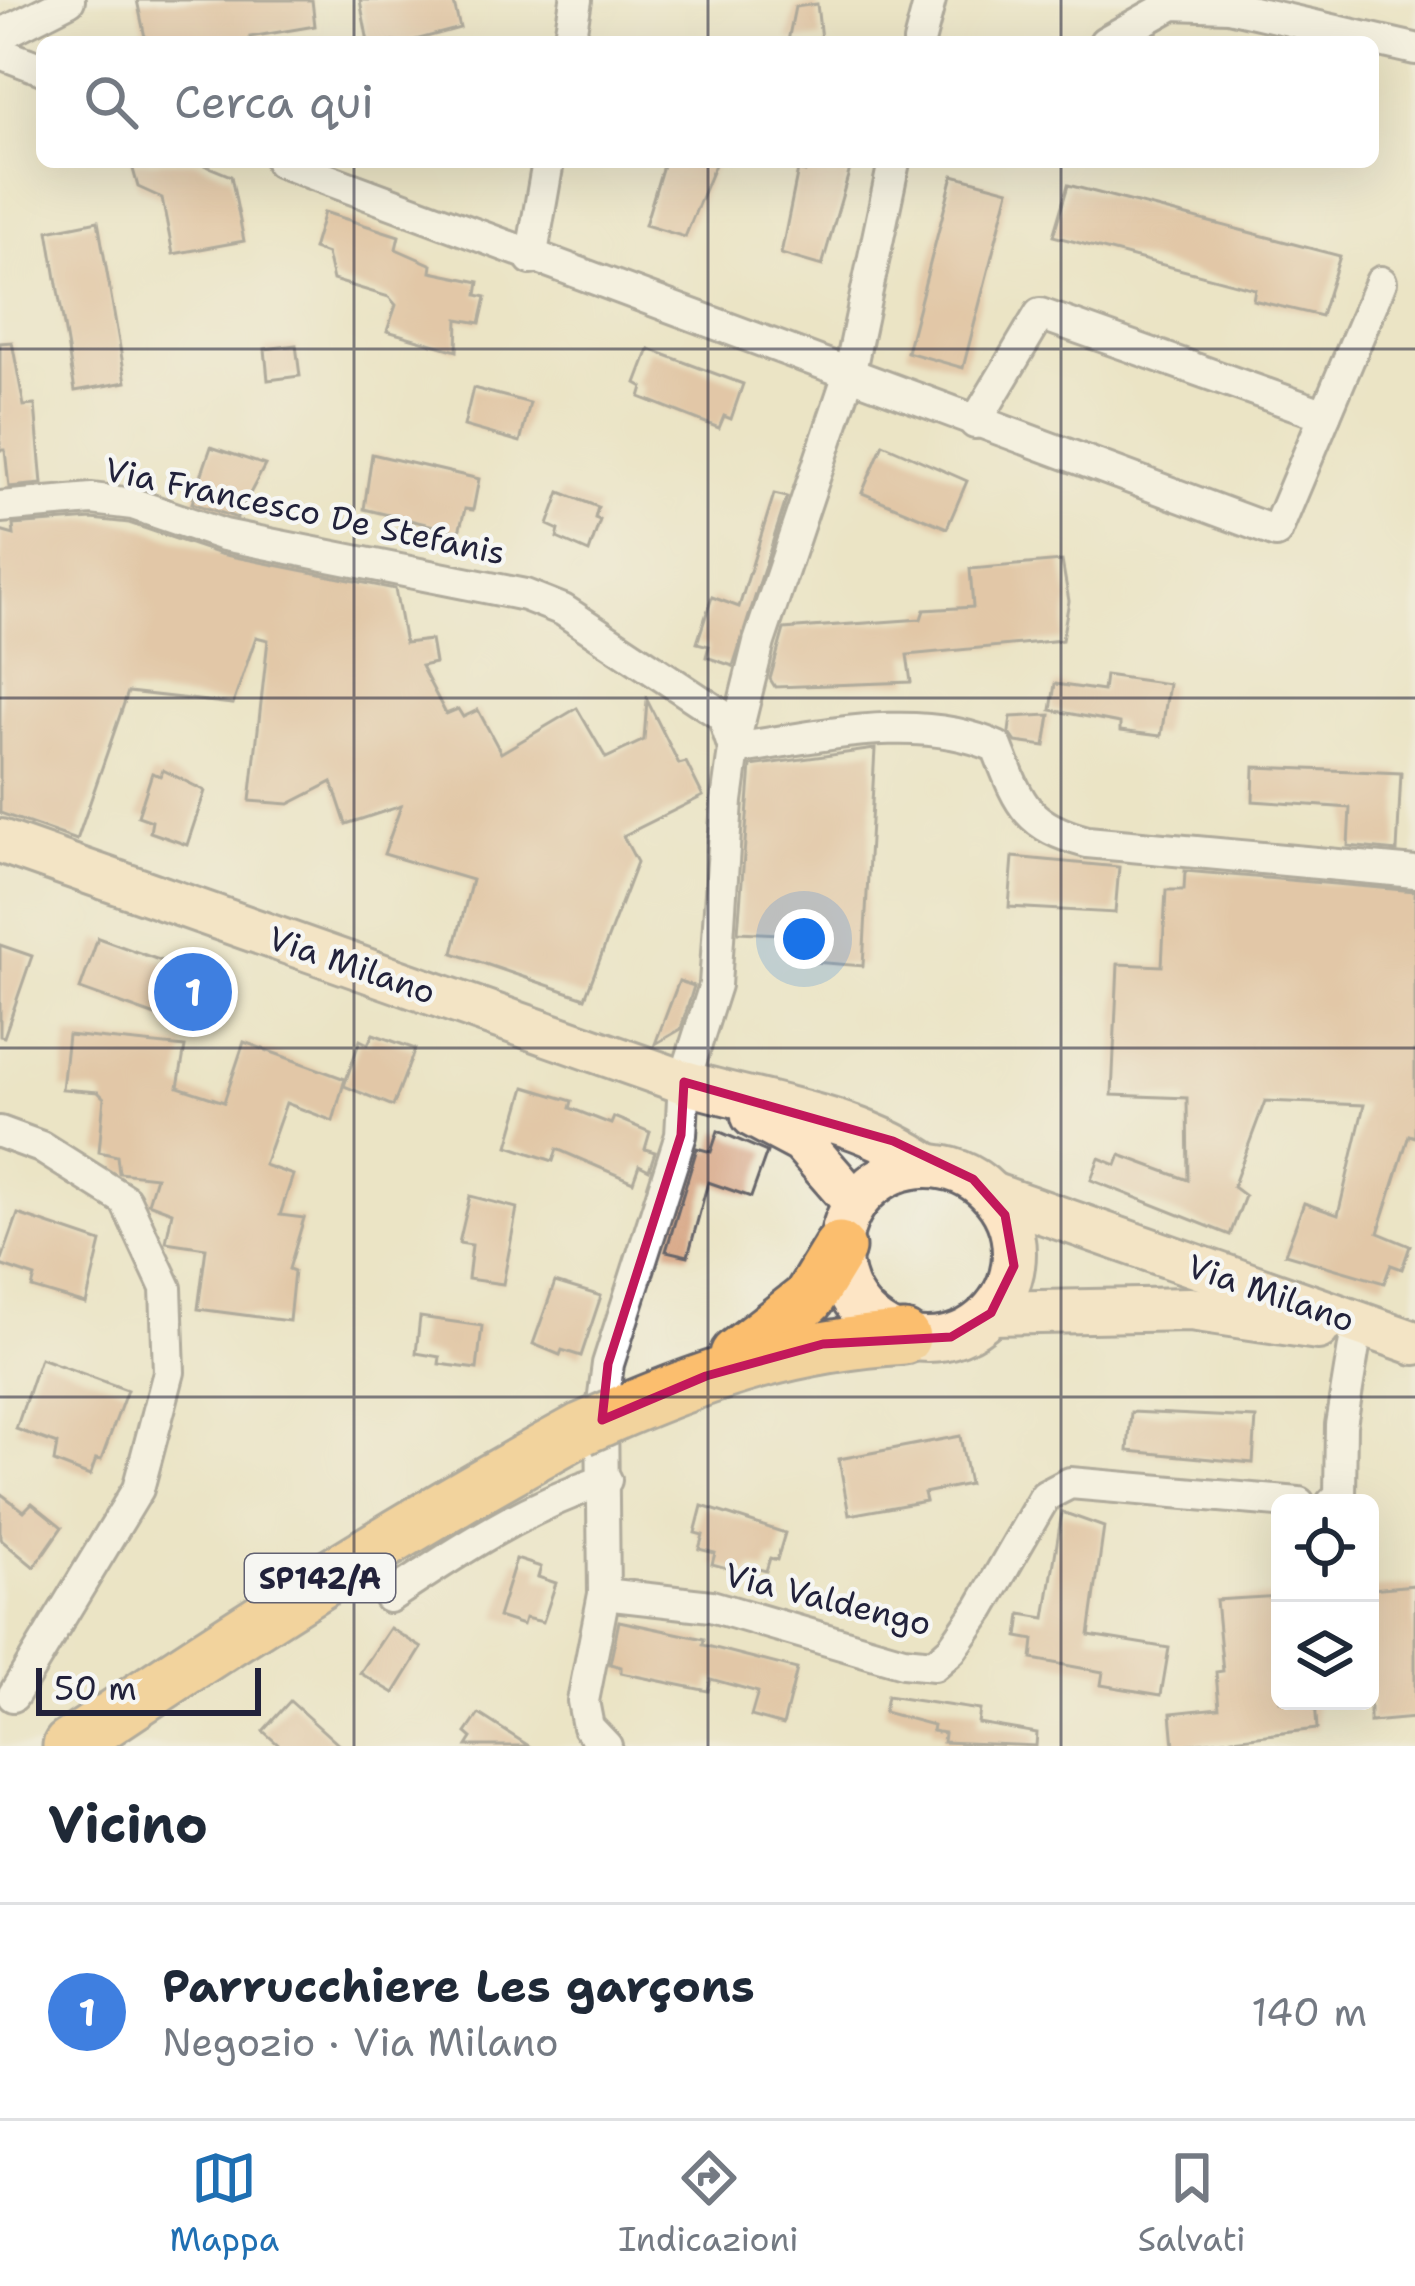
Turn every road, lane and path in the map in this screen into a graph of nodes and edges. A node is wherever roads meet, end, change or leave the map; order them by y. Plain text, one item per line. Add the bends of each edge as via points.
1 (69, 0) edge
2 (576, 0) edge
3 (930, 0) edge
4 (0, 35) edge
5 (570, 36) edge
6 (926, 36) edge
7 (1116, 36) edge
8 (1358, 36) edge
9 (1379, 41) edge
10 (1415, 49) edge
11 (0, 52) edge
12 (36, 67) edge
13 (296, 168) edge
14 (547, 168) edge
15 (893, 168) edge
16 (531, 259) junction
17 (1381, 282) dead end
18 (850, 371) junction
19 (1325, 415) junction
20 (975, 423) junction
21 (0, 507) edge
22 (734, 748) junction
23 (0, 841) edge
24 (1415, 872) edge
25 (695, 1085) junction
26 (0, 1132) edge
27 (929, 1166) junction
28 (991, 1194) junction
29 (847, 1226) junction
30 (991, 1312) junction
31 (1356, 1334) junction
32 (904, 1338) junction
33 (1415, 1344) edge
34 (706, 1376) junction
35 (606, 1480) junction
36 (1340, 1494) edge
37 (1271, 1501) edge
38 (604, 1594) junction
39 (389, 1598) dead end
40 (13, 1696) dead end
41 (590, 1740) edge
42 (69, 1746) edge

1 - 4 street
2 - 5 street
3 - 6 street
7 - 8 street via 1172,4 1228,6
9 - 10 street
11 - 12 street
13 - 16 street
14 - 16 street
15 - 18 street
16 - 18 street
17 - 19 street
18 - 20 street
18 - 22 street via 759,642
19 - 20 street via 1040,314
19 - 20 street via 1276,532
21 - 22 street, Via Francesco De Stefanis via 92,499 134,505 224,536 525,596 562,610 723,716
22 - 24 street via 850,732 962,731 997,747 1030,820 1056,834
22 - 25 street via 715,985
23 - 25 main road, Via Milano
25 - 27 main road, Via Milano via 893,1141
25 - 29 main road, Via Milano via 802,1142
25 - 35 street via 608,1364
26 - 40 street via 125,1200 166,1288 169,1372 139,1489
27 - 28 main road
27 - 29 main road via 887,1175
28 - 30 main road via 1013,1253 1006,1291
28 - 33 main road, Via Milano
29 - 32 main road via 842,1278 856,1305
29 - 34 highway, SP142/A via 808,1299
30 - 31 main road, Via Milano via 1190,1309
30 - 32 main road via 951,1337
31 - 33 main road, Via Milano
31 - 36 street
32 - 34 highway, SP142/A via 823,1344
34 - 42 highway, SP142/A via 443,1503
35 - 38 street
35 - 39 street via 476,1538
37 - 38 street, Via Valdengo via 1070,1483 1045,1496 980,1609 934,1665 711,1606
38 - 41 street via 585,1680

